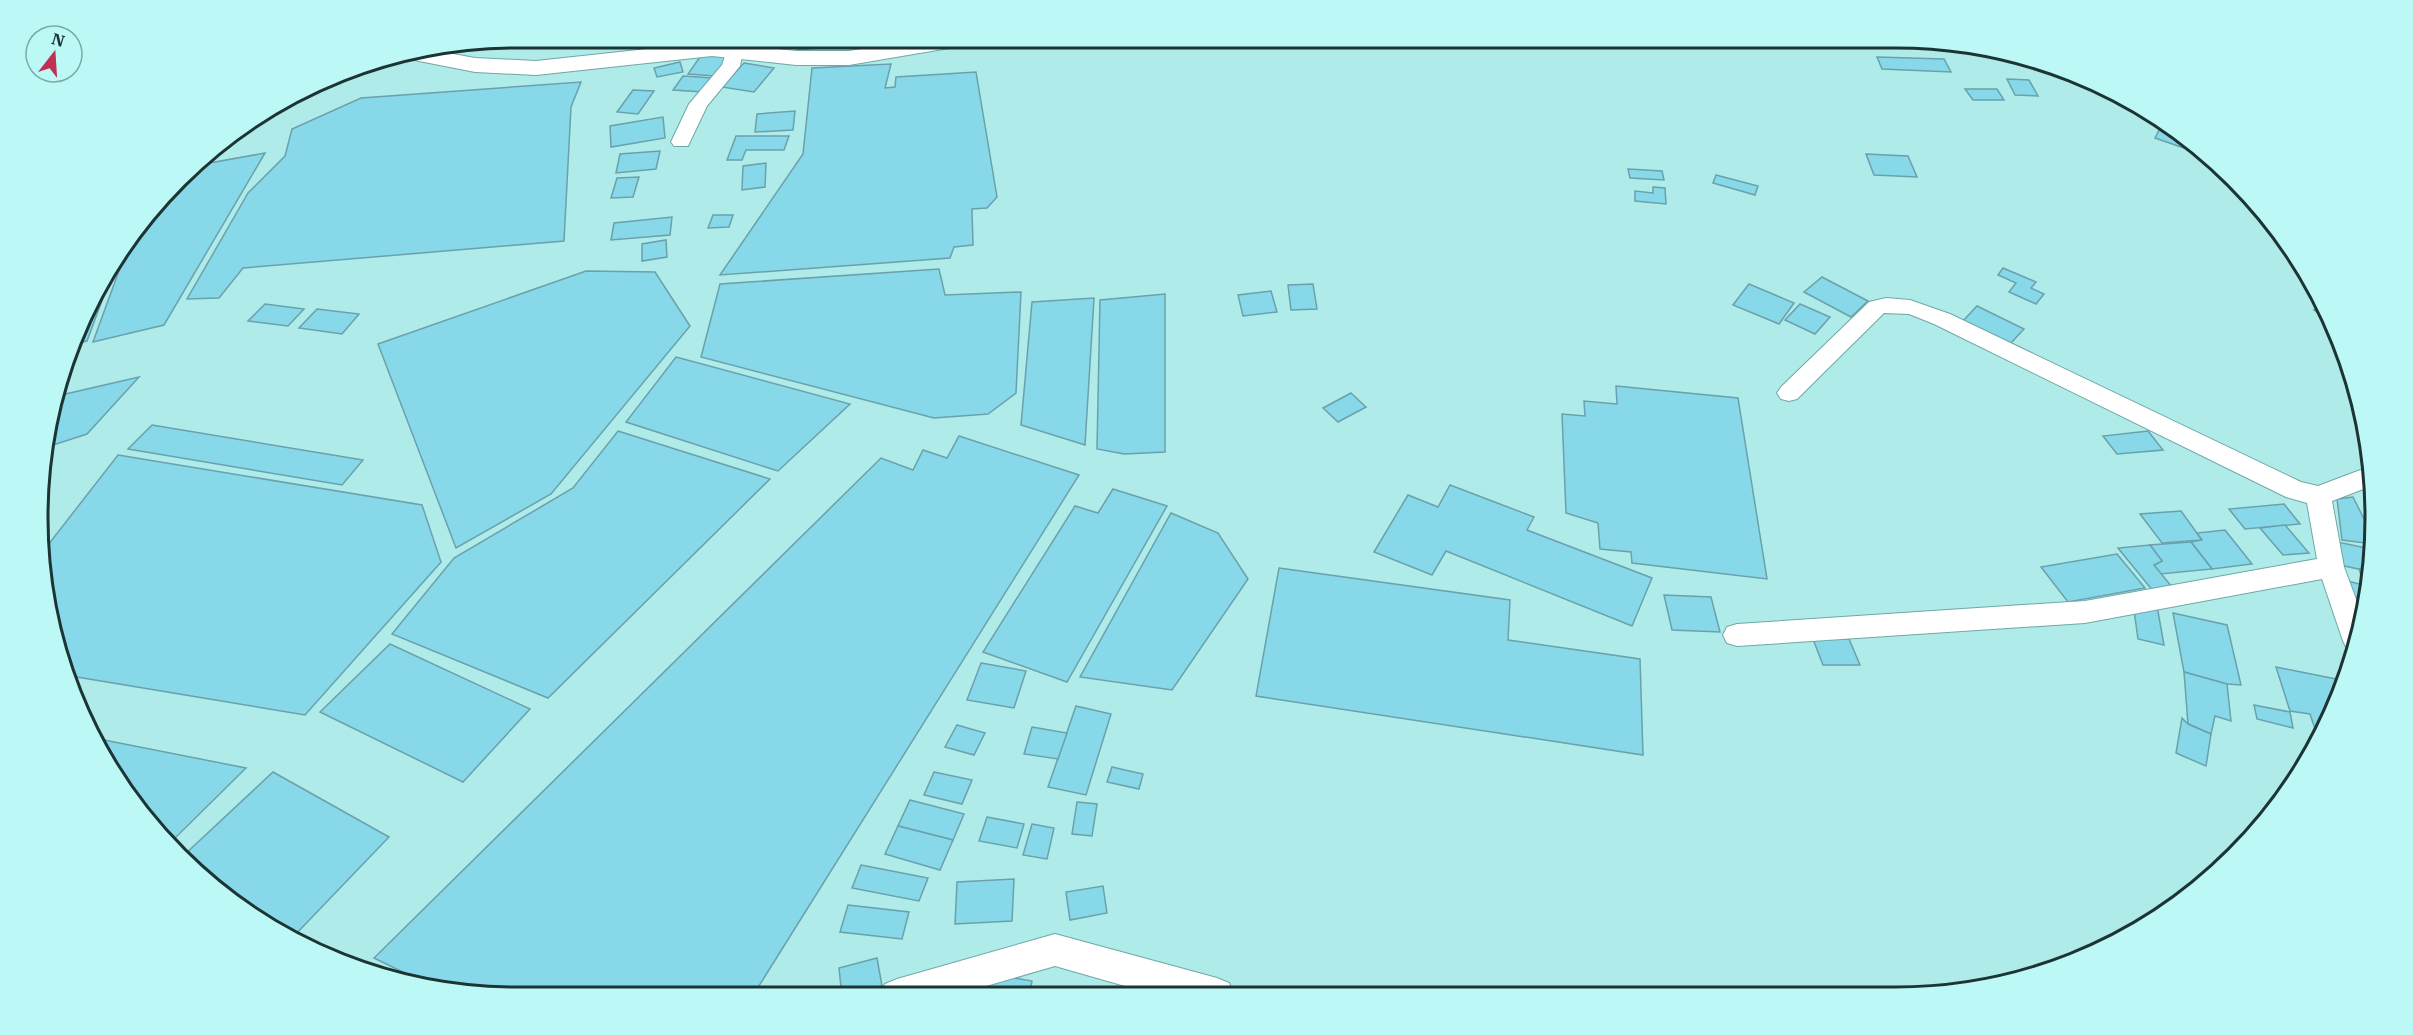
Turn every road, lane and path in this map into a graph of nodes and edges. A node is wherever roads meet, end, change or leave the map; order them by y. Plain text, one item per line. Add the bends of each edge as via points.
1 (908, 48) edge
2 (734, 51) junction
3 (430, 56) edge
4 (681, 142) dead end
5 (1789, 393) dead end
6 (2363, 479) edge
7 (2319, 496) junction
8 (2331, 567) junction
9 (2352, 627) edge
10 (1737, 635) dead end
11 (928, 987) edge
12 (1185, 987) edge

1 - 2 street via 849,58 796,58
2 - 3 street via 712,49 536,68 474,66
2 - 4 street via 731,66 698,104
5 - 7 street via 1877,308 1902,305 1942,319 2295,490
6 - 7 street
7 - 8 street
8 - 9 street
8 - 10 street via 2085,612
11 - 12 street via 1055,950

